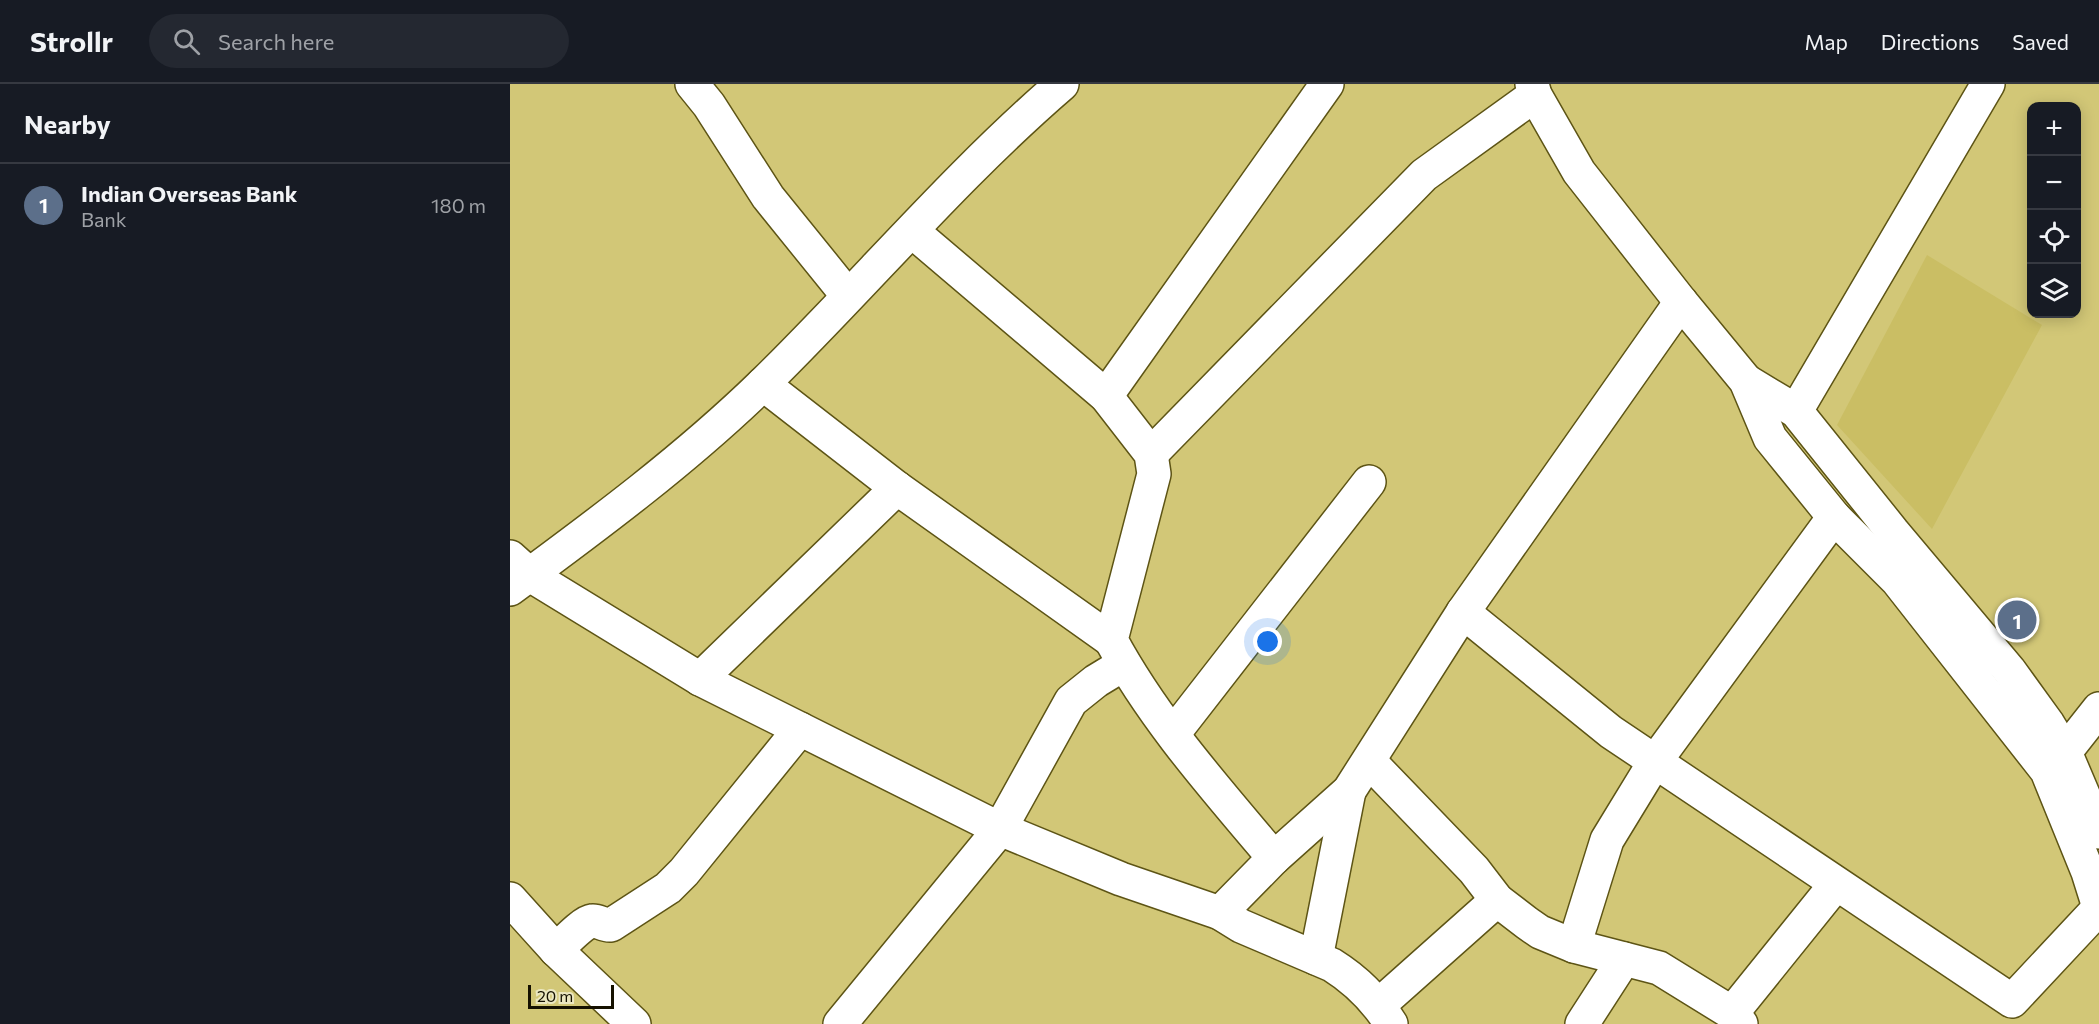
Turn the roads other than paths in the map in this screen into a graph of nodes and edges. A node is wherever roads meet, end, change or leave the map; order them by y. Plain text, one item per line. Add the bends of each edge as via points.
1 (692, 84) edge
2 (1062, 84) edge
3 (1327, 84) edge
4 (1988, 84) edge
5 (1534, 90) edge
6 (912, 231) junction
7 (848, 296) junction
8 (1681, 302) junction
9 (1746, 381) junction
10 (763, 384) junction
11 (1106, 396) junction
12 (1796, 411) junction
13 (1151, 454) junction
14 (1369, 482) dead end
15 (897, 488) junction
16 (1834, 517) junction
17 (517, 574) edge
18 (1463, 612) junction
19 (1118, 652) junction
20 (700, 679) junction
21 (2099, 709) edge
22 (800, 729) junction
23 (1173, 734) junction
24 (2065, 752) junction
25 (1369, 761) junction
26 (1654, 763) junction
27 (1349, 791) junction
28 (1000, 829) junction
29 (2099, 832) edge
30 (1274, 858) junction
31 (1836, 884) junction
32 (510, 899) edge
33 (1497, 900) junction
34 (2099, 907) edge
35 (1220, 913) junction
36 (1574, 946) junction
37 (556, 950) junction
38 (1316, 958) junction
39 (1624, 959) junction
40 (2003, 1013) edge
41 (1385, 1015) edge
42 (1736, 1019) edge
43 (634, 1024) edge
44 (840, 1024) edge
45 (1581, 1024) edge

1 - 7 street via 768,197
2 - 6 street via 1011,128
3 - 11 street
4 - 12 street
5 - 8 street via 1579,172
5 - 13 street via 1424,175
6 - 7 street
6 - 11 street
7 - 10 street
8 - 9 street
8 - 18 street
9 - 12 street
9 - 16 street via 1770,438
10 - 15 street
10 - 17 street via 614,513
11 - 13 street
12 - 24 street via 2009,670
13 - 19 street via 1154,474
14 - 23 street
15 - 19 street
15 - 20 street
16 - 26 street
16 - 34 street via 1897,580 2047,771
17 - 20 street
18 - 25 street
18 - 26 street
19 - 23 street
19 - 28 street via 1096,681 1071,702
20 - 22 street
21 - 24 street
22 - 28 street
22 - 37 street via 668,888 611,925 587,923
23 - 30 street
24 - 29 street
25 - 27 street
25 - 33 street via 1474,870
26 - 31 street
26 - 36 street via 1606,840
27 - 30 street
27 - 38 street
28 - 35 street via 1121,879
28 - 44 street
30 - 35 street
31 - 40 street
31 - 42 street
32 - 37 street
33 - 36 street via 1540,932
33 - 41 street
34 - 40 street
35 - 38 street
36 - 39 street
37 - 43 street
38 - 41 street via 1344,973
39 - 42 street via 1659,968
39 - 45 street

